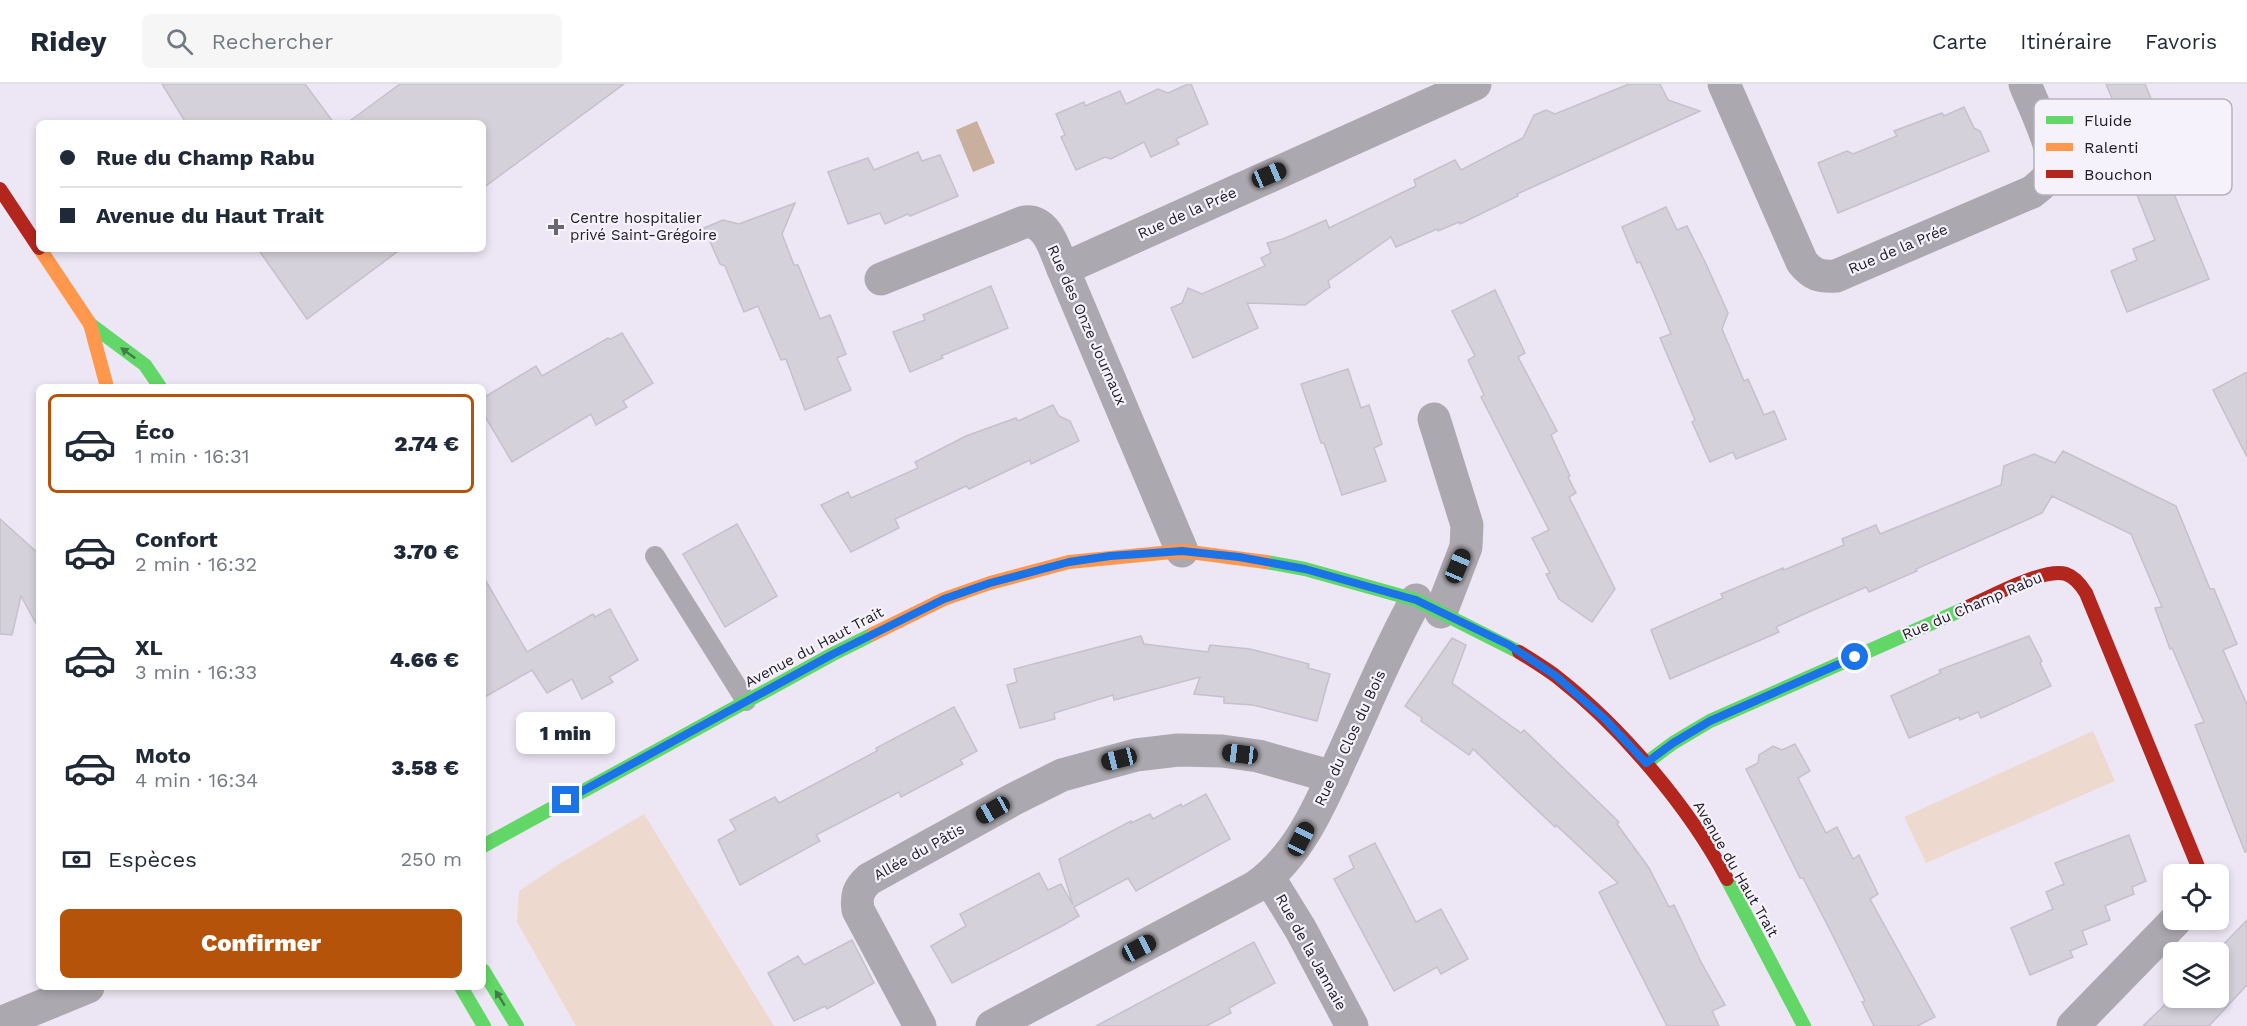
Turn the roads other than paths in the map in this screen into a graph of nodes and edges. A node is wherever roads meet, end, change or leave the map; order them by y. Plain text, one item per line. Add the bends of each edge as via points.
1 (1475, 84) edge
2 (1724, 84) edge
3 (2025, 84) edge
4 (2034, 107) edge
5 (0, 189) edge
6 (2034, 190) edge
7 (36, 243) edge
8 (42, 252) edge
9 (1063, 269) junction
10 (881, 279) dead end
11 (90, 324) junction
12 (106, 384) edge
13 (158, 384) edge
14 (1434, 419) dead end
15 (1182, 551) junction
16 (655, 556) dead end
17 (1428, 606) junction
18 (746, 702) junction
19 (1646, 763) junction
20 (1333, 777) junction
21 (486, 844) edge
22 (2197, 864) edge
23 (1269, 878) junction
24 (2166, 930) edge
25 (486, 975) edge
26 (81, 990) edge
27 (463, 990) edge
28 (0, 1023) edge
29 (484, 1026) edge
30 (517, 1026) edge
31 (920, 1026) edge
32 (992, 1026) edge
33 (1352, 1026) edge
34 (1804, 1026) edge
35 (2073, 1026) edge

1 - 9 street, Rue de la Prée
2 - 6 street, Rue de la Prée via 1802,262 1810,272 1822,277 1836,276
3 - 4 street, Rue de la Prée
5 - 7 street
8 - 11 street
9 - 10 street, Rue des Onze Journaux via 1044,228 1032,221
9 - 15 street, Rue des Onze Journaux
11 - 12 street
13 -> 11 street via 145,365
14 - 17 street, Rue du Clos du Bois via 1467,525 1466,547
15 - 17 street, Avenue du Haut Trait via 1305,569
15 - 18 street, Avenue du Haut Trait via 1069,562 990,583 902,619
16 - 18 lane
17 - 19 street, Avenue du Haut Trait via 1509,645 1556,676 1605,719
17 - 20 street, Rue du Clos du Bois
18 - 21 street, Avenue du Haut Trait
19 - 22 street, Rue du Champ Rabu via 1710,721 2043,574 2067,573 2086,593
19 - 34 street, Avenue du Haut Trait via 1708,848
20 - 23 street, Rue du Clos du Bois via 1301,839
20 - 31 street, Allée du Pâtis via 1258,756 1178,750 1136,755 1062,776 869,879 859,888 858,910
23 - 32 street, Rue du Clos du Bois
23 - 33 street, Rue de la Jannaie
24 - 35 street
30 -> 25 street
26 - 28 street
27 - 29 street

